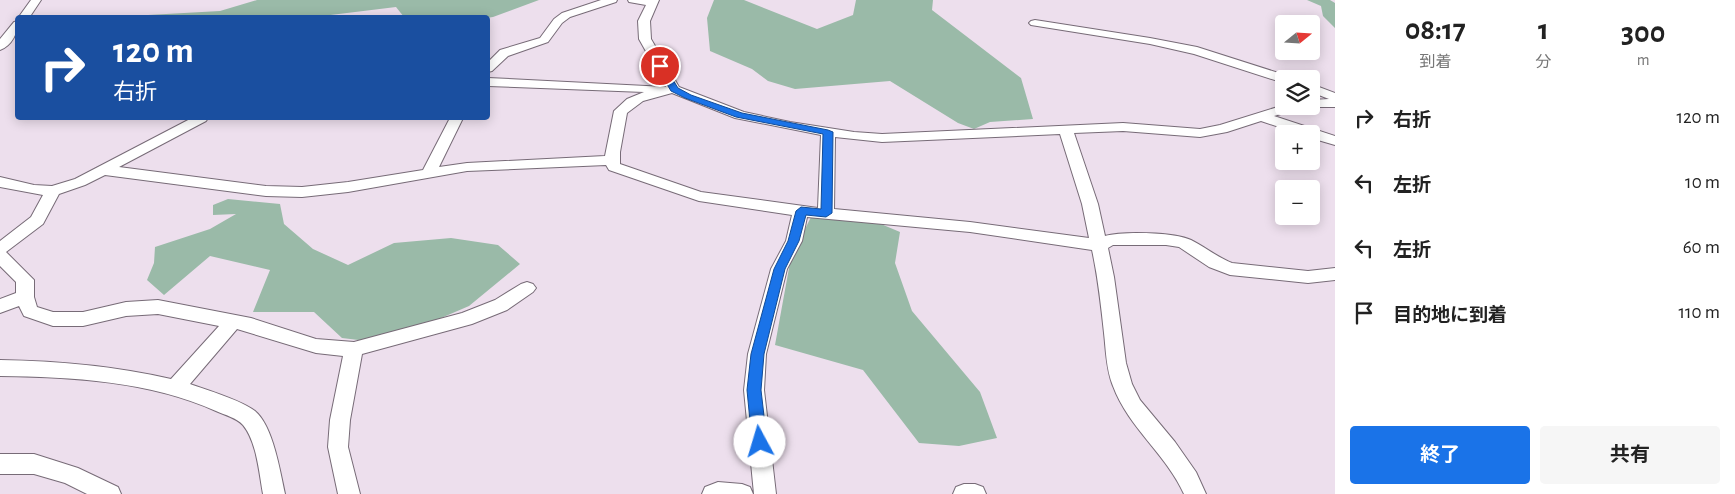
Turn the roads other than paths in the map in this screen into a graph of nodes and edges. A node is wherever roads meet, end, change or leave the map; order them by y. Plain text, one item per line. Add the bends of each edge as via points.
1 (36, 0) edge
2 (612, 0) edge
3 (633, 0) edge
4 (654, 1) edge
5 (25, 15) edge
6 (1035, 24) dead end
7 (15, 28) edge
8 (0, 46) edge
9 (490, 66) edge
10 (1275, 76) edge
11 (490, 82) edge
12 (674, 89) junction
13 (1320, 91) edge
14 (1335, 97) edge
15 (1335, 103) edge
16 (1320, 104) edge
17 (1275, 111) edge
18 (1260, 116) junction
19 (197, 120) edge
20 (455, 120) edge
21 (1065, 129) junction
22 (828, 132) junction
23 (1335, 141) edge
24 (611, 160) junction
25 (104, 170) junction
26 (429, 172) junction
27 (0, 182) edge
28 (53, 191) junction
29 (801, 211) junction
30 (826, 213) junction
31 (1099, 245) junction
32 (0, 249) edge
33 (0, 256) edge
34 (1335, 274) edge
35 (527, 288) dead end
36 (25, 297) junction
37 (0, 306) edge
38 (233, 322) junction
39 (354, 349) junction
40 (0, 368) edge
41 (175, 388) junction
42 (0, 464) edge
43 (110, 494) edge
44 (274, 494) edge
45 (349, 494) edge
46 (713, 494) edge
47 (742, 494) edge
48 (765, 494) edge
49 (964, 494) edge
50 (975, 494) edge
51 (1195, 494) edge

1 - 5 street
2 - 9 street via 566,15 544,40 504,53
3 - 4 street
4 - 12 street via 644,21 645,39
6 - 10 street via 1197,51
7 - 8 street
11 - 12 street
12 - 22 street via 740,115
12 - 24 street via 645,95 621,110
13 - 14 street
15 - 16 street
17 - 18 street
18 - 21 street via 1200,132 1123,127
18 - 23 street
19 - 25 street
20 - 26 street
21 - 22 street via 882,138
21 - 31 street via 1090,204
22 - 30 street
24 - 26 street
24 - 29 street via 614,167 699,196
25 - 26 street via 266,191 302,192
25 - 28 street
27 - 28 street
28 - 32 street via 37,220
29 - 30 street
29 - 48 street via 794,241 780,269 757,354 754,390
30 - 31 street via 970,227
31 - 34 street via 1111,240 1166,239 1184,243 1230,269 1308,277
31 - 51 street via 1122,385 1133,406 1168,449
33 - 36 street via 25,280
35 - 39 street via 501,305 466,318
36 - 37 street
36 - 38 street via 30,311 53,319 83,319 126,309 158,307
38 - 39 street via 316,346
38 - 41 street
39 - 45 street via 338,447
40 - 41 street via 100,374
41 - 44 street via 220,403 249,418 261,440
42 - 43 street via 34,464 70,475
46 - 47 street
49 - 50 street

